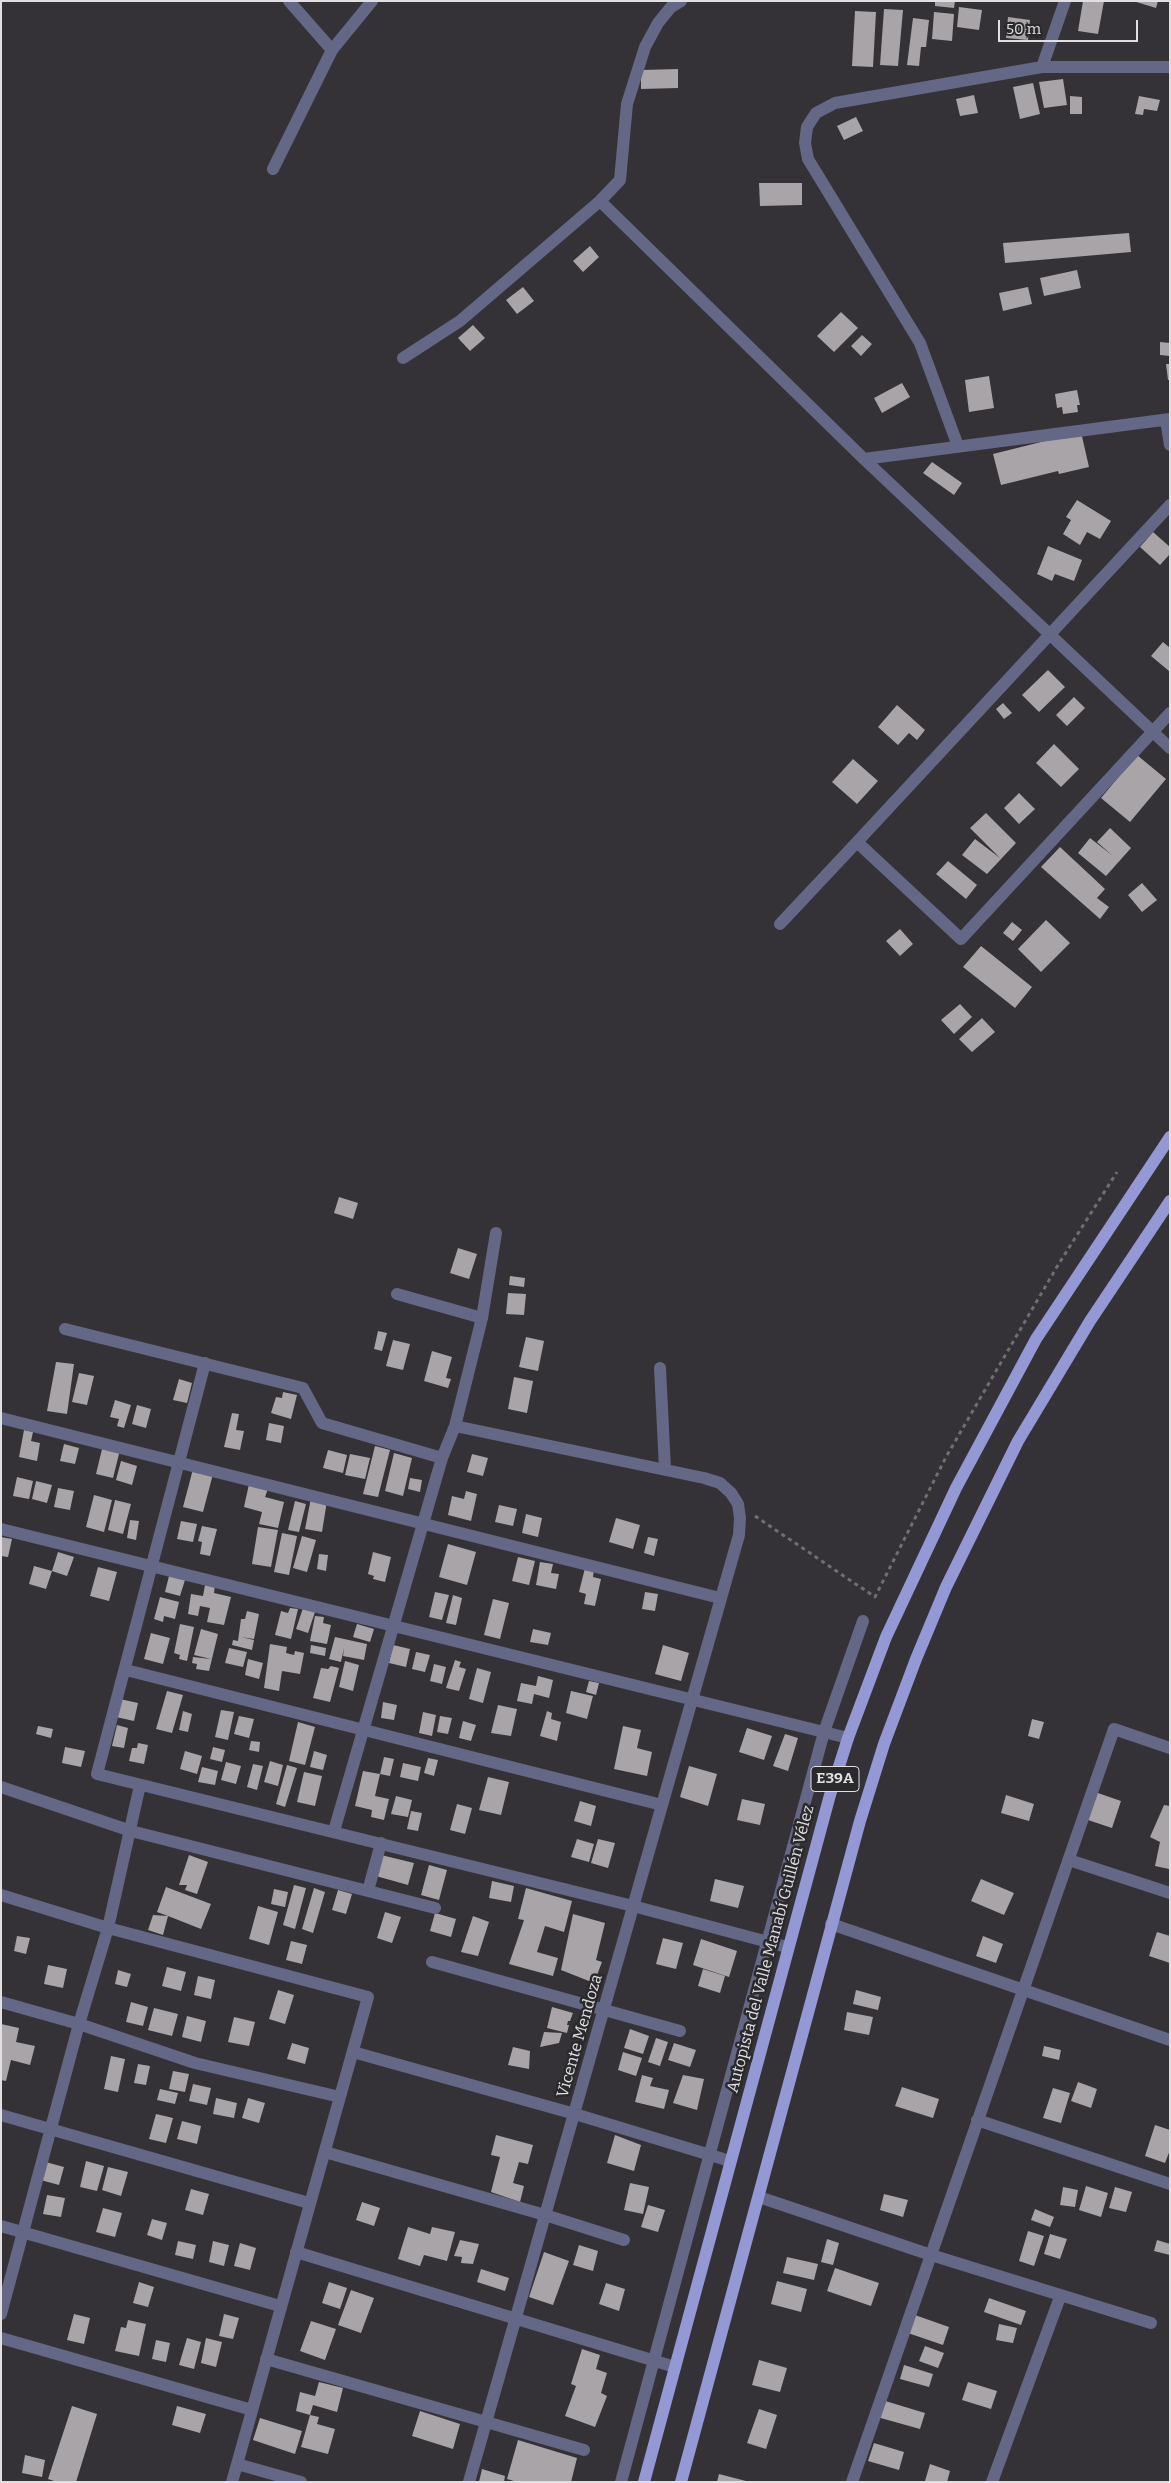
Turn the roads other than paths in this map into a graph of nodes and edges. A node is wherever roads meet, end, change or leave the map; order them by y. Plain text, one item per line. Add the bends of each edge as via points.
1 (289, 1) edge
2 (372, 1) edge
3 (681, 1) edge
4 (1065, 1) edge
5 (332, 50) junction
6 (1042, 67) junction
7 (1170, 67) edge
8 (273, 169) dead end
9 (600, 202) junction
10 (403, 358) dead end
11 (1168, 420) edge
12 (1170, 445) edge
13 (958, 446) junction
14 (864, 459) junction
15 (1170, 505) edge
16 (1049, 636) junction
17 (1170, 712) edge
18 (1152, 732) junction
19 (1170, 748) edge
20 (857, 842) junction
21 (780, 924) dead end
22 (1170, 1137) edge
23 (1170, 1201) edge
24 (496, 1233) dead end
25 (397, 1294) dead end
26 (482, 1318) junction
27 (65, 1328) dead end
28 (205, 1364) junction
29 (660, 1368) dead end
30 (1, 1418) edge
31 (455, 1426) junction
32 (442, 1458) junction
33 (179, 1463) junction
34 (665, 1470) junction
35 (424, 1523) junction
36 (1, 1529) edge
37 (153, 1566) junction
38 (720, 1598) junction
39 (863, 1621) dead end
40 (394, 1626) junction
41 (126, 1670) junction
42 (691, 1699) junction
43 (364, 1728) junction
44 (824, 1732) junction
45 (848, 1738) junction
46 (1170, 1748) edge
47 (140, 1785) junction
48 (1, 1787) edge
49 (662, 1805) junction
50 (131, 1831) junction
51 (334, 1831) junction
52 (381, 1843) junction
53 (1069, 1860) junction
54 (368, 1891) junction
55 (1170, 1893) edge
56 (1, 1895) edge
57 (633, 1906) junction
58 (435, 1908) dead end
59 (832, 1924) junction
60 (108, 1928) junction
61 (766, 1941) junction
62 (787, 1947) junction
63 (432, 1962) dead end
64 (1023, 1990) junction
65 (1, 2002) edge
66 (605, 2009) junction
67 (79, 2024) junction
68 (680, 2031) dead end
69 (1170, 2040) edge
70 (353, 2052) junction
71 (340, 2097) junction
72 (574, 2114) junction
73 (1, 2115) edge
74 (977, 2120) junction
75 (50, 2130) junction
76 (325, 2152) junction
77 (708, 2154) junction
78 (730, 2161) junction
79 (1170, 2184) edge
80 (759, 2197) junction
81 (309, 2203) junction
82 (545, 2215) junction
83 (1, 2226) edge
84 (23, 2233) junction
85 (624, 2240) dead end
86 (296, 2252) junction
87 (930, 2255) junction
88 (1060, 2297) junction
89 (280, 2306) junction
90 (1, 2314) edge
91 (515, 2317) junction
92 (1151, 2324) dead end
93 (1, 2338) edge
94 (266, 2359) junction
95 (654, 2360) junction
96 (675, 2367) junction
97 (252, 2410) junction
98 (487, 2422) junction
99 (584, 2450) dead end
100 (237, 2464) junction
101 (232, 2482) edge
102 (301, 2482) edge
103 (469, 2482) edge
104 (621, 2482) edge
105 (644, 2482) edge
106 (681, 2482) edge
107 (852, 2482) edge
108 (992, 2482) edge

1 - 5 street
2 - 5 street
3 - 9 street via 671,7 658,23 646,47 628,104 620,180
4 - 6 street
5 - 8 street
6 - 7 street
6 - 13 street via 835,103 816,112 807,127 808,159 920,343
9 - 10 street via 460,321
9 - 14 street
11 - 12 street
11 - 13 street
13 - 14 street
14 - 16 street
15 - 16 street
16 - 18 street
16 - 20 street
17 - 18 street
18 - 19 street
18 - 20 street via 961,939
20 - 21 street
22 - 45 main road, Autopista del Valle Manabí Guillén Vélez / E39A via 1036,1339 989,1425 890,1628
23 - 59 main road, E39A via 1056,1374 996,1483 946,1587 884,1744
24 - 26 street
25 - 26 street
26 - 31 street
27 - 28 street
28 - 32 street via 303,1388 322,1423
28 - 33 street
29 - 34 street
30 - 33 street
31 - 32 street
31 - 34 street
32 - 35 street
33 - 35 street
33 - 37 street
34 - 38 street, Vicente Mendoza via 720,1483 738,1504 739,1535
35 - 38 street
35 - 40 street
36 - 37 street
37 - 40 street
37 - 41 street
38 - 42 street, Vicente Mendoza
39 - 44 street
40 - 42 street
40 - 43 street
41 - 43 street
41 - 47 street via 97,1774
42 - 44 street
42 - 49 street, Vicente Mendoza
43 - 49 street
43 - 51 street
44 - 45 street
44 - 61 street
45 - 62 main road, Autopista del Valle Manabí Guillén Vélez / E39A
46 - 53 street via 1114,1729
47 - 50 street
47 - 51 street
48 - 50 street
49 - 57 street, Vicente Mendoza
50 - 54 street
50 - 60 street
51 - 52 street
52 - 54 street
52 - 57 street
53 - 55 street
53 - 64 street
54 - 58 street
56 - 60 street
57 - 61 street
57 - 66 street, Vicente Mendoza
59 - 64 street
59 - 80 main road, E39A
60 - 67 street
60 - 70 street via 368,1997
61 - 62 street
61 - 77 street
62 - 78 main road, Autopista del Valle Manabí Guillén Vélez / E39A
63 - 66 street
64 - 69 street
64 - 74 street
65 - 67 street
66 - 68 street
66 - 72 street, Vicente Mendoza
67 - 71 street via 195,2063
67 - 75 street
70 - 71 street
70 - 72 street
71 - 76 street
72 - 77 street
72 - 82 street, Vicente Mendoza
73 - 75 street
74 - 79 street
74 - 87 street
75 - 81 street
75 - 84 street
76 - 81 street
76 - 82 street
77 - 78 street
77 - 95 street
78 - 96 main road, Autopista del Valle Manabí Guillén Vélez / E39A
80 - 87 street
80 - 106 main road, E39A
81 - 86 street
82 - 85 street
82 - 91 street, Vicente Mendoza
83 - 84 street
84 - 89 street
84 - 90 street
86 - 89 street
86 - 91 street
87 - 88 street
87 - 107 street
88 - 92 street
88 - 108 street
89 - 94 street
91 - 95 street
91 - 98 street, Vicente Mendoza
93 - 97 street
94 - 97 street
94 - 98 street
95 - 96 street
95 - 104 street
96 - 105 main road, Autopista del Valle Manabí Guillén Vélez / E39A
97 - 100 street
98 - 99 street
98 - 103 street, Vicente Mendoza
100 - 101 street
100 - 102 street

